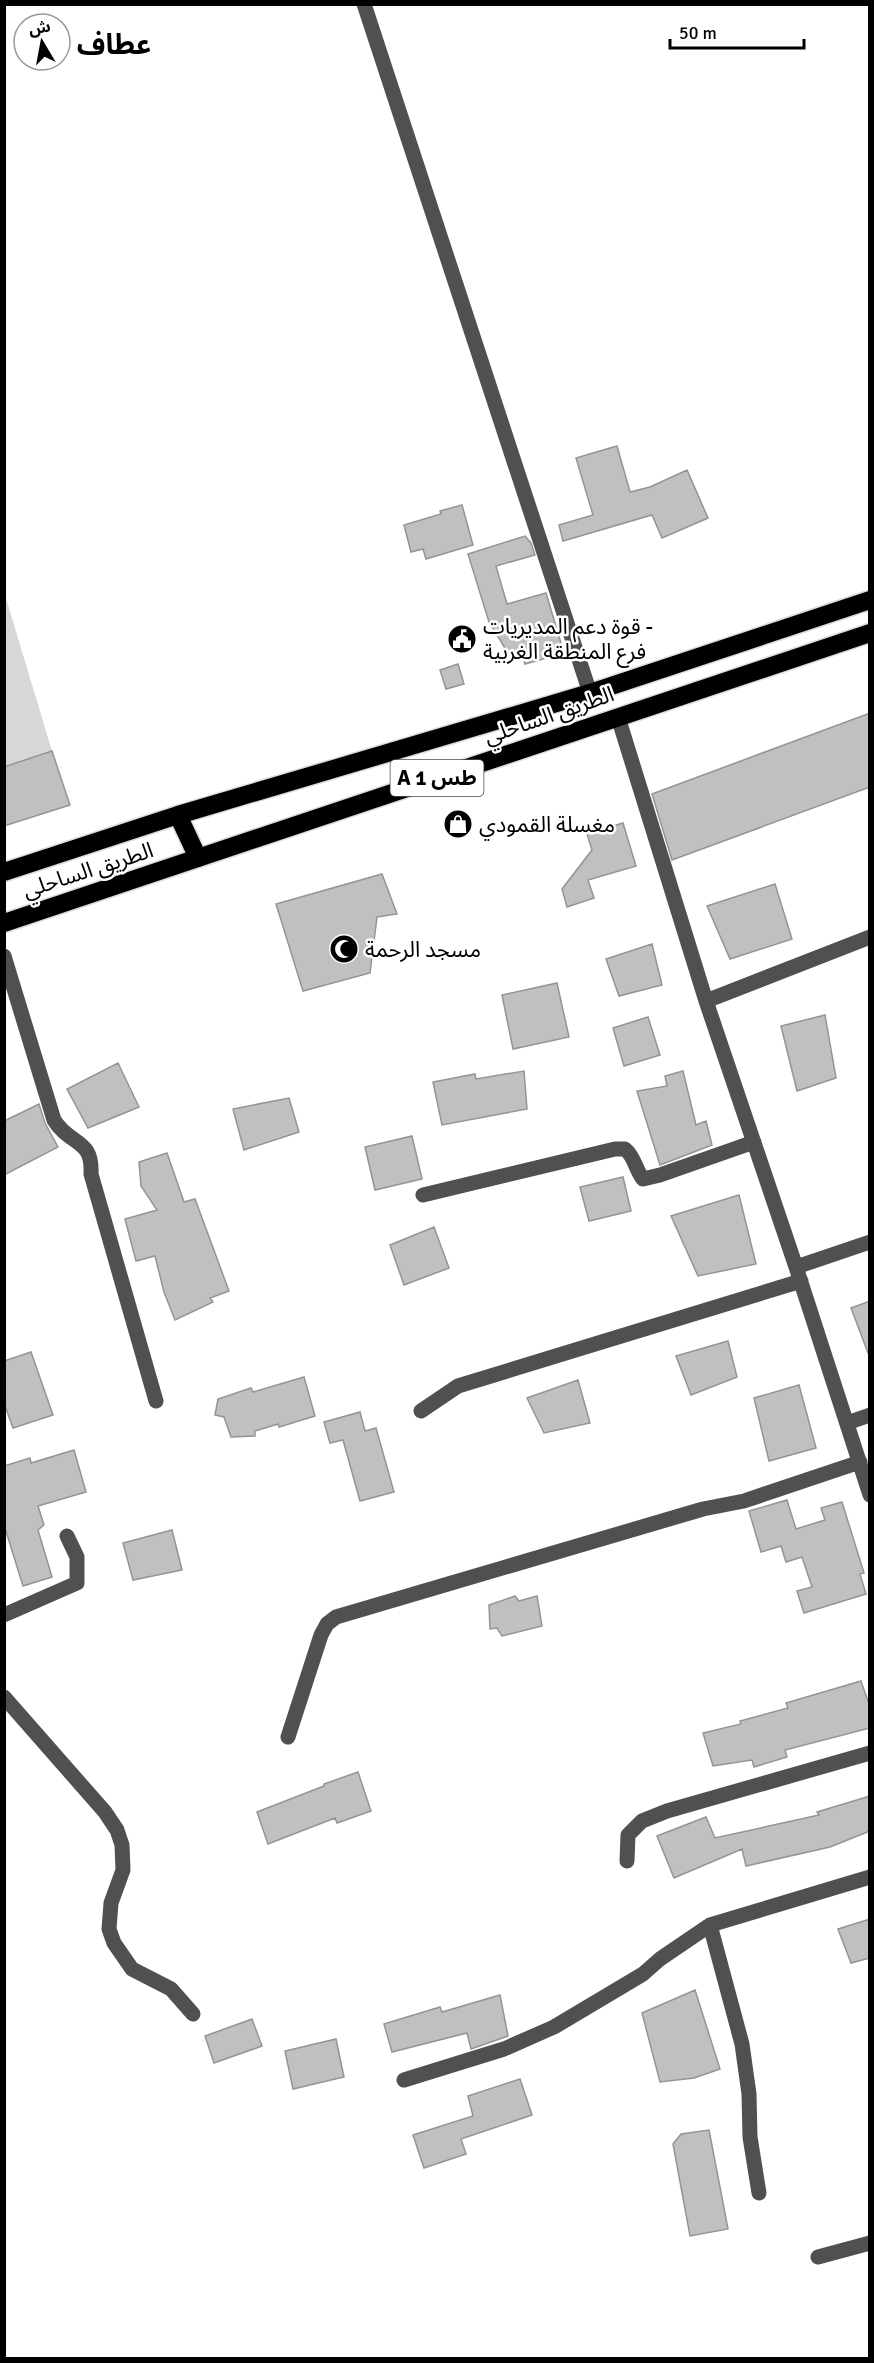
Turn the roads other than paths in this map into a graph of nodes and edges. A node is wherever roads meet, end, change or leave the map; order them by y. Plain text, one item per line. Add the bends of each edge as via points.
1 (364, 4) edge
2 (870, 600) edge
3 (870, 633) edge
4 (590, 693) junction
5 (618, 717) junction
6 (178, 815) junction
7 (198, 858) junction
8 (4, 872) edge
9 (4, 922) edge
10 (870, 937) edge
11 (4, 956) edge
12 (706, 1001) junction
13 (754, 1142) junction
14 (423, 1195) dead end
15 (870, 1242) edge
16 (798, 1274) junction
17 (156, 1401) dead end
18 (421, 1411) dead end
19 (870, 1415) edge
20 (847, 1423) junction
21 (860, 1462) junction
22 (870, 1495) edge
23 (67, 1536) dead end
24 (4, 1615) edge
25 (4, 1697) edge
26 (288, 1737) dead end
27 (870, 1753) edge
28 (627, 1861) dead end
29 (870, 1877) edge
30 (710, 1925) junction
31 (193, 2014) dead end
32 (404, 2080) dead end
33 (759, 2193) dead end
34 (870, 2243) edge
35 (818, 2257) dead end

1 - 4 street
2 - 4 highway, الطريق الساحلي / A 1 طس
3 - 5 highway, الطريق الساحلي / A 1 طس
4 - 6 highway, الطريق الساحلي / A 1 طس
5 - 7 highway, الطريق الساحلي / A 1 طس
5 - 12 street
6 - 7 highway
6 - 8 highway, الطريق الساحلي / A 1 طس
7 - 9 highway, الطريق الساحلي / A 1 طس
10 - 12 street
11 - 17 street via 54,1120 61,1132 91,1156 91,1174
12 - 13 street
13 - 14 street via 643,1179 632,1154 615,1149
13 - 16 street
15 - 16 street
16 - 18 street via 458,1386
16 - 20 street
19 - 20 street
20 - 21 street
21 - 22 street
21 - 26 street via 744,1501 703,1509 336,1617 321,1635
23 - 24 street via 77,1557 77,1583
25 - 31 street via 117,1830 123,1870 111,1903 109,1929 114,1943 132,1969 171,1989
27 - 28 street via 642,1821 628,1835
29 - 30 street
30 - 32 street via 643,1974 554,2027 504,2049
30 - 33 street via 742,2044
34 - 35 street

